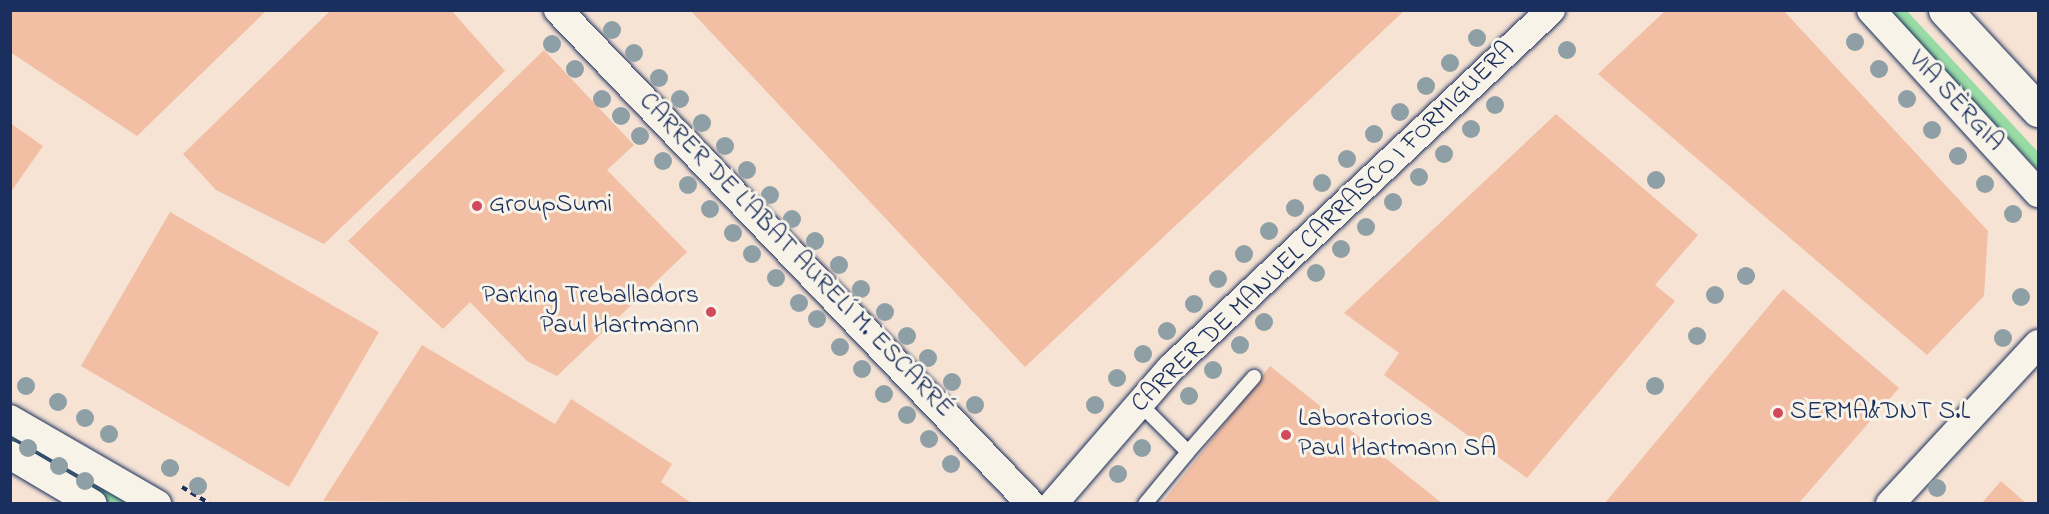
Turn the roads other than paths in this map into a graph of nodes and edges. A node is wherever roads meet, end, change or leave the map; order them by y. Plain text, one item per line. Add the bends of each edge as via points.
1 (558, 10) edge
2 (1551, 10) edge
3 (1871, 10) edge
4 (1945, 10) edge
5 (2038, 110) edge
6 (2038, 193) edge
7 (2038, 344) edge
8 (1254, 377) dead end
9 (1139, 403) junction
10 (10, 419) edge
11 (1188, 452) junction
12 (10, 455) edge
13 (93, 504) edge
14 (157, 504) edge
15 (1031, 504) edge
16 (1053, 504) edge
17 (1145, 504) edge
18 (1890, 504) edge

1 - 15 street, CARRER DE L'ABAT AURELÍ M. ESCARRÉ
2 - 9 street, CARRER DE MANUEL CARRASCO I FORMIGUERA
3 - 6 street, VIA SÈRGIA
4 - 5 main road
7 - 18 street
8 - 11 lane
9 - 11 lane
9 - 16 street, CARRER DE MANUEL CARRASCO I FORMIGUERA
10 - 14 street
11 - 17 lane
12 - 13 street

